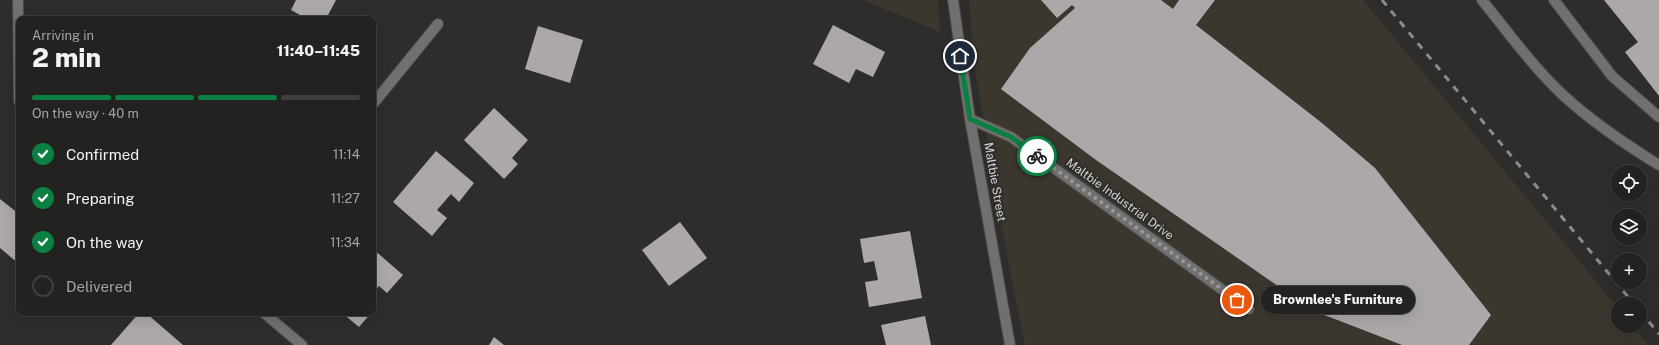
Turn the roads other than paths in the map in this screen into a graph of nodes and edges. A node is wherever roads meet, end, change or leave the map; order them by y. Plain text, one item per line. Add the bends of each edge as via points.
1 (18, 0) edge
2 (953, 0) edge
3 (1482, 0) edge
4 (1554, 0) edge
5 (18, 16) edge
6 (438, 24) dead end
7 (376, 100) edge
8 (1659, 117) edge
9 (970, 119) junction
10 (1659, 165) edge
11 (1249, 309) dead end
12 (268, 316) edge
13 (302, 345) edge
14 (1010, 345) edge

1 - 5 street
2 - 9 street, Maltbie Street
3 - 10 street via 1563,95
4 - 8 street via 1612,76
6 - 7 street
9 - 11 street, Maltbie Industrial Drive via 1011,137
9 - 14 street, Maltbie Street
12 - 13 street

